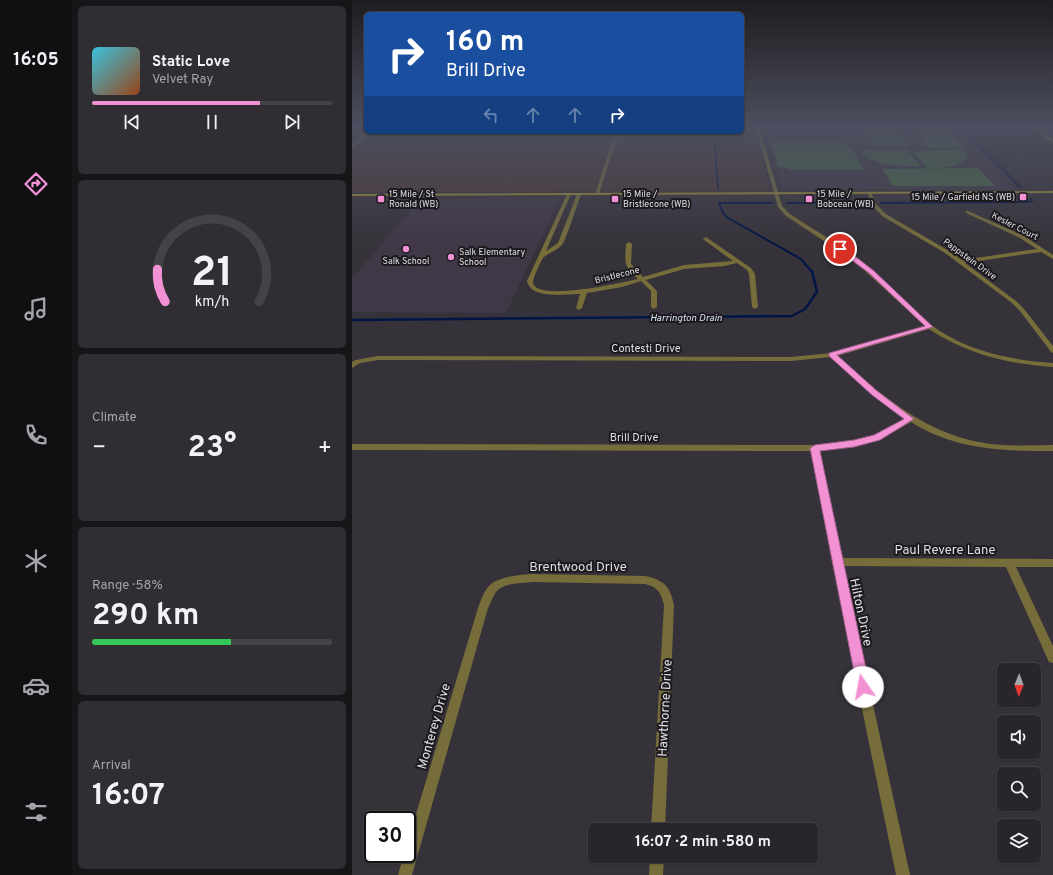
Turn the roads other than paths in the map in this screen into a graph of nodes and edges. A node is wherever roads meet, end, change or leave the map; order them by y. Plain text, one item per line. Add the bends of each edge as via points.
1 (606, 167) edge
2 (769, 167) edge
3 (1053, 192) edge
4 (777, 193) junction
5 (869, 193) junction
6 (569, 194) junction
7 (579, 194) junction
8 (597, 194) junction
9 (352, 195) edge
10 (968, 212) dead end
11 (706, 239) dead end
12 (629, 244) dead end
13 (1042, 250) junction
14 (540, 257) junction
15 (1053, 257) edge
16 (739, 261) junction
17 (961, 262) junction
18 (642, 279) junction
19 (584, 292) junction
20 (654, 307) dead end
21 (755, 307) dead end
22 (579, 308) dead end
23 (930, 327) junction
24 (1053, 351) edge
25 (832, 354) junction
26 (355, 364) edge
27 (1053, 365) edge
28 (910, 419) junction
29 (352, 447) edge
30 (815, 448) junction
31 (1053, 448) edge
32 (837, 562) junction
33 (1009, 563) junction
34 (1053, 563) edge
35 (493, 588) joint
36 (663, 588) joint
37 (1053, 658) edge
38 (658, 823) edge
39 (657, 863) edge
40 (405, 875) edge
41 (656, 875) edge
42 (903, 875) edge

1 - 8 street
2 - 4 street
3 - 5 main road
4 - 5 main road
4 - 8 main road
4 - 23 street via 780,206 788,215 864,265
5 - 17 street, Pappstein Drive via 874,205 884,215
6 - 7 main road
6 - 9 main road
6 - 14 street, Bristlecone
7 - 8 main road
7 - 14 street via 560,244
10 - 13 street, Kesler Court via 1012,232
11 - 16 street
12 - 18 street via 628,264
13 - 15 street, Kesler Court
13 - 17 street
14 - 19 street, Bristlecone via 530,281 534,289 553,293
16 - 18 street, Bristlecone via 684,267
16 - 21 street via 752,274
17 - 24 street, Pappstein Drive via 1022,310
18 - 19 street, Bristlecone
18 - 20 street via 654,291
19 - 22 street
23 - 25 street, Contesti Drive
23 - 27 street via 958,342 1000,357
25 - 26 street, Contesti Drive via 771,360 378,358
25 - 28 street via 874,393
28 - 30 street, Brill Drive via 877,438
28 - 31 street via 943,434 981,445
29 - 30 street, Brill Drive
30 - 32 street, Hilton Drive
32 - 33 street, Paul Revere Lane
32 - 42 street, Hilton Drive
33 - 34 street, Paul Revere Lane
33 - 37 street
35 - 36 street, Brentwood Drive via 503,582 517,579 583,578 645,580 655,582
35 - 40 street, Monterey Drive via 483,608
36 - 38 street, Hawthorne Drive via 669,605
39 - 41 street

